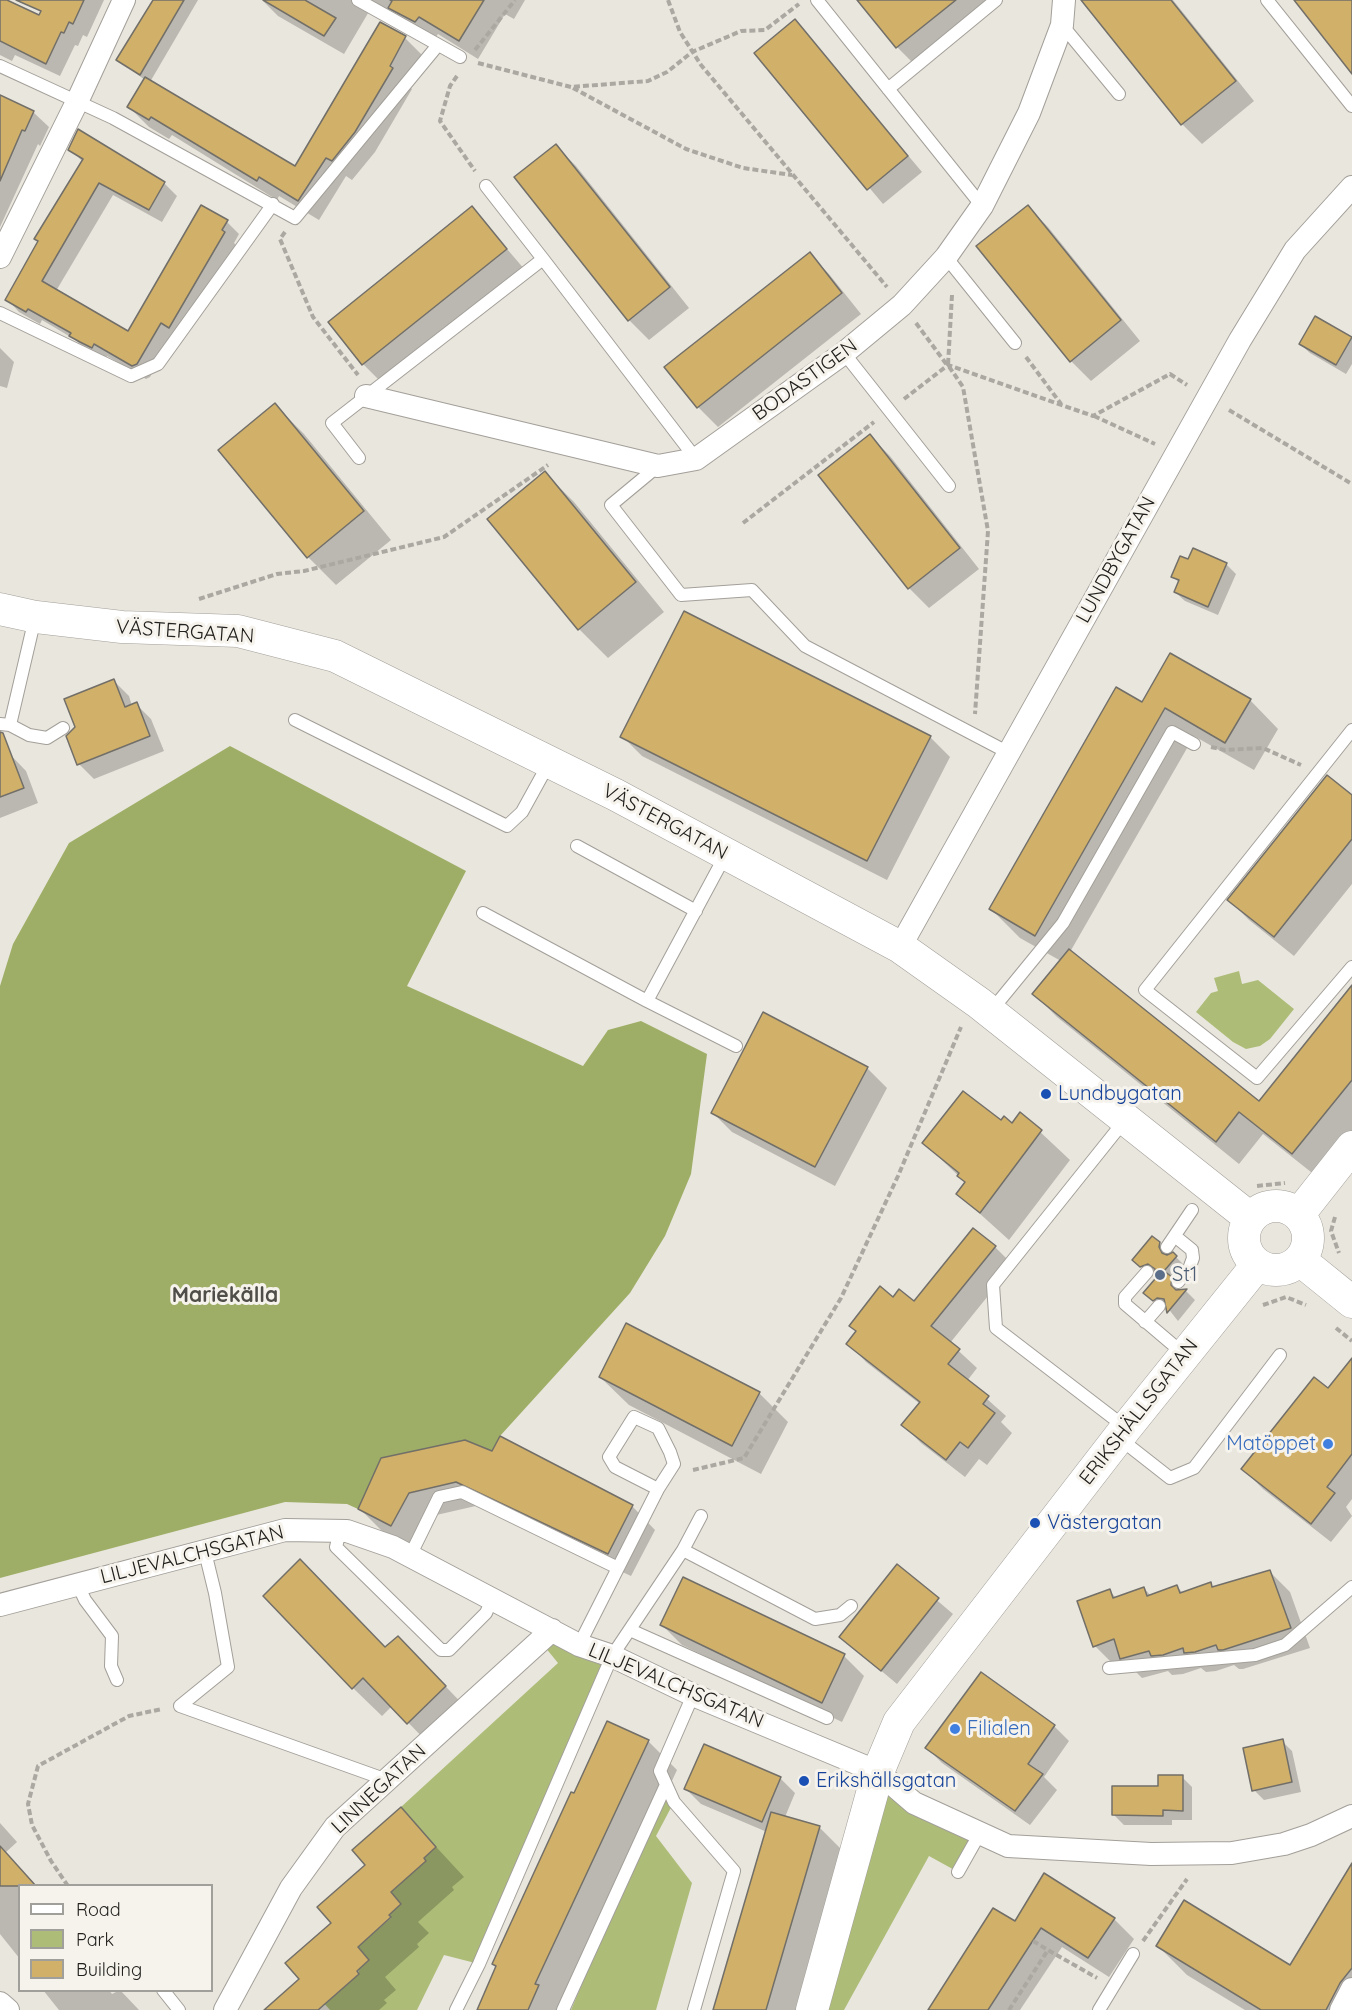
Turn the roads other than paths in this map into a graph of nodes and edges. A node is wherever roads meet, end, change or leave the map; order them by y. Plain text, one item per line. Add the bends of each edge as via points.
1 (124, 0) edge
2 (358, 0) edge
3 (817, 0) edge
4 (996, 0) edge
5 (1064, 0) edge
6 (1267, 0) edge
7 (1062, 25) junction
8 (438, 45) junction
9 (463, 62) road end
10 (0, 66) edge
11 (888, 89) junction
12 (1119, 94) dead end
13 (77, 102) junction
14 (1352, 106) edge
15 (486, 186) road end
16 (1352, 187) edge
17 (273, 204) junction
18 (982, 206) junction
19 (0, 256) edge
20 (543, 259) junction
21 (952, 264) junction
22 (0, 313) edge
23 (1015, 343) road end
24 (844, 353) junction
25 (366, 396) junction
26 (359, 458) dead end
27 (696, 459) junction
28 (658, 466) junction
29 (949, 486) dead end
30 (0, 609) edge
31 (36, 617) junction
32 (295, 720) dead end
33 (5, 724) edge
34 (63, 728) dead end
35 (1352, 730) edge
36 (1194, 744) road end
37 (1008, 753) junction
38 (549, 762) junction
39 (577, 846) dead end
40 (726, 854) junction
41 (696, 911) junction
42 (483, 913) dead end
43 (900, 946) junction
44 (1352, 967) edge
45 (647, 1001) junction
46 (990, 1012) junction
47 (736, 1046) dead end
48 (1126, 1119) junction
49 (1352, 1147) edge
50 (1192, 1210) dead end
51 (1299, 1214) junction
52 (1250, 1218) junction
53 (1176, 1237) junction
54 (1167, 1247) dead end
55 (1300, 1260) junction
56 (1257, 1264) junction
57 (1147, 1272) dead end
58 (1178, 1282) dead end
59 (1352, 1302) edge
60 (1159, 1306) dead end
61 (1145, 1322) junction
62 (1185, 1355) junction
63 (1280, 1355) dead end
64 (1122, 1433) junction
65 (658, 1489) junction
66 (701, 1516) dead end
67 (340, 1531) junction
68 (683, 1550) junction
69 (205, 1552) junction
70 (410, 1556) junction
71 (618, 1568) junction
72 (77, 1583) junction
73 (1352, 1587) edge
74 (492, 1599) junction
75 (0, 1605) edge
76 (851, 1606) dead end
77 (552, 1630) junction
78 (630, 1630) junction
79 (579, 1644) junction
80 (612, 1656) junction
81 (1109, 1668) dead end
82 (117, 1680) dead end
83 (693, 1695) junction
84 (827, 1718) dead end
85 (878, 1772) junction
86 (387, 1780) junction
87 (665, 1786) junction
88 (1352, 1816) edge
89 (980, 1833) junction
90 (958, 1872) dead end
91 (1133, 1954) road end
92 (165, 1992) edge
93 (0, 2002) edge
94 (8, 2010) edge
95 (179, 2010) edge
96 (225, 2010) edge
97 (456, 2010) edge
98 (563, 2010) edge
99 (694, 2010) edge
100 (812, 2010) edge
101 (1099, 2010) edge

1 - 13 street
2 - 8 lane
3 - 11 lane
4 - 11 lane
5 - 7 street, BODASTIGEN
6 - 14 lane
7 - 12 lane
7 - 18 street, BODASTIGEN via 1029,114
8 - 9 lane
8 - 17 lane via 295,218
10 - 13 lane
11 - 18 lane
13 - 17 lane
13 - 19 street
15 - 20 lane
16 - 37 street, LUNDBYGATAN via 1294,250
17 - 22 lane via 158,364 131,376
18 - 21 street, BODASTIGEN
20 - 25 lane
20 - 27 lane
21 - 23 lane
21 - 24 street, BODASTIGEN
24 - 27 street, BODASTIGEN
24 - 29 lane
25 - 26 lane via 332,423
25 - 28 street, BODASTIGEN
27 - 28 street, BODASTIGEN
28 - 37 lane via 611,505 681,595 752,590 805,646
30 - 31 street, VÄSTERGATAN
31 - 33 lane
31 - 38 street, VÄSTERGATAN via 122,627 238,632 335,656
32 - 38 lane via 507,826 522,812
33 - 34 lane via 47,738
35 - 44 lane via 1145,990 1257,1078
36 - 46 lane via 1172,732 1063,923
37 - 43 street, LUNDBYGATAN
38 - 40 street, VÄSTERGATAN
39 - 41 lane
40 - 41 lane
40 - 43 street, VÄSTERGATAN
41 - 45 lane
42 - 45 lane
43 - 46 street, VÄSTERGATAN
45 - 47 lane
46 - 48 street, VÄSTERGATAN
48 - 52 street, VÄSTERGATAN
48 - 64 lane via 993,1285 996,1328
49 - 51 street
50 - 53 lane
51 - 52 street via 1286,1206 1268,1206
51 - 55 street via 1308,1229 1308,1245
52 - 56 street via 1244,1246
53 - 54 lane
53 - 58 lane via 1192,1250 1193,1258
55 - 56 street via 1285,1269 1267,1269
55 - 59 street
56 - 62 street, ERIKSHÄLLSGATAN
57 - 61 lane via 1125,1297 1125,1304
60 - 61 lane
61 - 62 lane
62 - 64 street, ERIKSHÄLLSGATAN
63 - 64 lane via 1194,1468 1170,1478
64 - 85 street, ERIKSHÄLLSGATAN via 899,1722
65 - 65 lane via 615,1467 609,1457 634,1417 658,1428 674,1464
65 - 71 lane
66 - 68 lane
67 - 69 street, LILJEVALCHSGATAN via 285,1530
67 - 70 street, LILJEVALCHSGATAN
67 - 74 lane via 336,1547 441,1650 449,1650 486,1613
68 - 76 lane via 815,1619 840,1615
68 - 78 lane
69 - 72 street, LILJEVALCHSGATAN
69 - 86 lane via 228,1667 180,1706
70 - 71 lane via 439,1497 462,1492
70 - 74 street, LILJEVALCHSGATAN
71 - 79 lane
72 - 75 street, LILJEVALCHSGATAN
72 - 82 lane via 112,1636 111,1666
73 - 81 lane via 1285,1645 1255,1655
74 - 77 street, LILJEVALCHSGATAN
77 - 79 street, LILJEVALCHSGATAN
77 - 86 street, LINNEGATAN
78 - 80 lane
78 - 84 lane
79 - 80 street, LILJEVALCHSGATAN
80 - 83 street, LILJEVALCHSGATAN
80 - 97 lane
83 - 85 street, LILJEVALCHSGATAN
83 - 87 lane via 660,1771
85 - 89 street, LILJEVALCHSGATAN via 915,1803
85 - 100 street, ERIKSHÄLLSGATAN
86 - 96 street, LINNEGATAN via 335,1827 291,1888
87 - 98 lane
87 - 99 lane via 674,1802 734,1871
88 - 89 street, LILJEVALCHSGATAN via 1284,1844 1232,1853 1151,1854 1008,1846
89 - 90 lane
91 - 101 lane
92 - 95 lane
93 - 94 street

